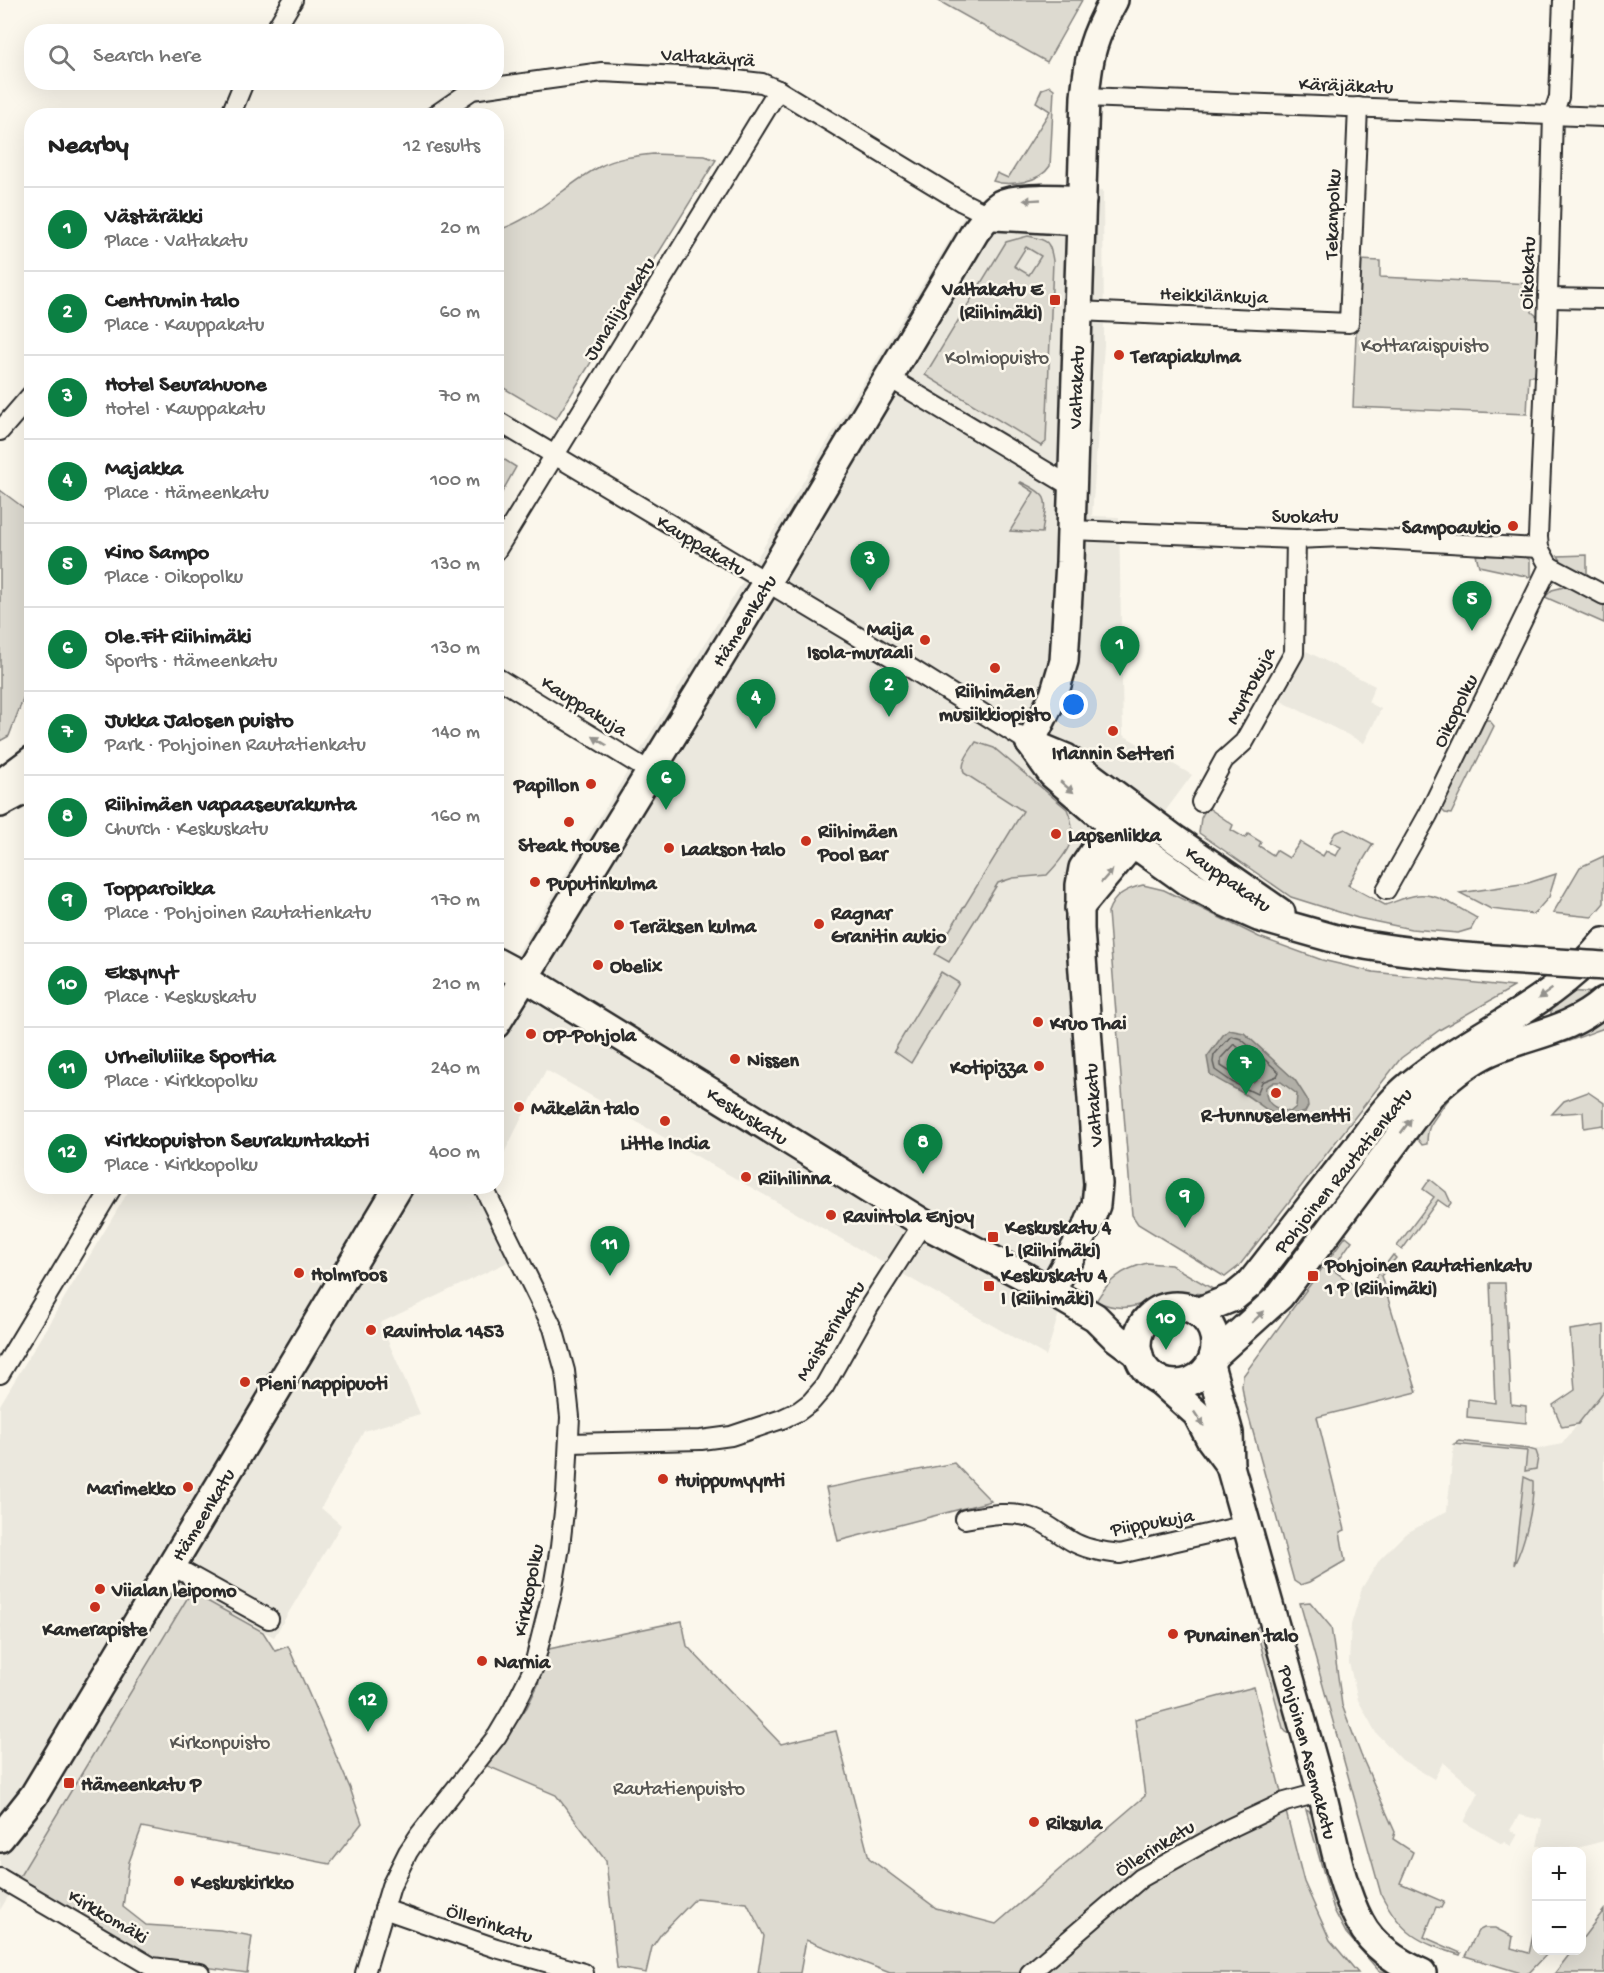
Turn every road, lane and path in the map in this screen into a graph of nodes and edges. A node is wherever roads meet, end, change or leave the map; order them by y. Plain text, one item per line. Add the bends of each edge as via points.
1 (293, 0) edge
2 (1114, 0) edge
3 (1563, 0) edge
4 (278, 24) edge
5 (504, 86) edge
6 (241, 90) edge
7 (472, 90) edge
8 (778, 90) junction
9 (1086, 97) junction
10 (1358, 107) junction
11 (233, 108) edge
12 (446, 108) edge
13 (1553, 115) junction
14 (1604, 117) edge
15 (1081, 210) junction
16 (988, 215) junction
17 (1548, 298) junction
18 (1604, 299) edge
19 (1078, 311) junction
20 (1349, 323) joint
21 (888, 377) junction
22 (24, 403) edge
23 (504, 425) edge
24 (0, 431) edge
25 (554, 455) junction
26 (1072, 487) junction
27 (1071, 530) junction
28 (504, 537) edge
29 (1296, 538) junction
30 (1539, 548) junction
31 (1549, 566) junction
32 (766, 583) junction
33 (1604, 595) edge
34 (504, 682) edge
35 (1030, 743) junction
36 (24, 766) edge
37 (650, 771) junction
38 (0, 784) edge
39 (24, 790) edge
40 (1201, 802) dead end
41 (0, 803) edge
42 (1136, 811) junction
43 (1112, 825) junction
44 (1133, 843) junction
45 (1386, 890) dead end
46 (1079, 908) junction
47 (1311, 931) junction
48 (1604, 942) edge
49 (504, 966) edge
50 (1604, 966) edge
51 (526, 978) junction
52 (1604, 1001) edge
53 (504, 1012) edge
54 (108, 1194) edge
55 (394, 1194) edge
56 (487, 1194) edge
57 (923, 1223) junction
58 (1051, 1291) junction
59 (1197, 1312) junction
60 (1154, 1313) junction
61 (1095, 1317) junction
62 (1138, 1354) junction
63 (1212, 1360) junction
64 (0, 1374) edge
65 (1159, 1380) junction
66 (569, 1443) junction
67 (1230, 1466) junction
68 (965, 1519) dead end
69 (1246, 1525) junction
70 (171, 1565) junction
71 (269, 1619) dead end
72 (1322, 1792) junction
73 (1, 1833) edge
74 (0, 1878) edge
75 (384, 1909) junction
76 (200, 1973) edge
77 (365, 1973) edge
78 (584, 1973) edge
79 (1030, 1973) edge
80 (1422, 1973) edge

1 - 4 street
2 - 9 street, Valtakatu via 1089,58
3 - 13 street, Oikokatu via 1559,97
5 - 8 street, Valtakäyrä via 602,72 762,82
6 - 11 street
7 - 12 street, Valtakäyrä
8 - 16 street, Valtakäyrä
8 - 25 street, Junailijankatu
9 - 10 street, Käräjäkatu
9 - 15 street, Valtakatu
10 - 13 street, Käräjäkatu
10 - 20 street, Tekanpolku
13 - 14 street, Käräjäkatu
13 - 17 street, Oikokatu
15 - 16 street via 1016,219
15 - 19 street, Valtakatu
16 - 21 street, Hämeenkatu
17 - 18 street
17 - 30 street, Oikokatu
19 - 20 street, Heikkilänkuja
19 - 26 street, Valtakatu
21 - 26 street
21 - 32 street, Hämeenkatu
22 - 24 street
23 - 25 street, Kauppakatu
25 - 28 street, Junailijankatu
25 - 32 street, Kauppakatu
26 - 27 street, Valtakatu
27 - 29 street, Suokatu
27 - 35 street, Valtakatu via 1064,661 1054,695
29 - 30 street, Suokatu
29 - 40 street, Murtokuja via 1293,653 1244,742 1224,760
30 - 31 street
31 - 33 street
31 - 45 street, Oikopolku via 1428,814
32 - 35 street, Kauppakatu
32 - 37 street, Hämeenkatu
37 -> 34 street, Kauppakuja
35 - 42 street, Kauppakatu via 1066,758
35 -> 43 street, Kauppakatu via 1052,774
36 - 38 street
37 - 51 street, Hämeenkatu
39 - 41 street
42 - 43 street, Valtakatu
42 - 44 street
42 - 47 street, Kauppakatu via 1273,909
43 - 44 street, Kauppakatu
43 - 46 street, Valtakatu via 1083,868
46 -> 44 street
44 - 47 street, Kauppakatu via 1222,901 1258,917
46 - 58 street, Valtakatu via 1098,1184 1089,1223
47 - 50 street, Kauppakatu, bridge via 1383,949
48 -> 59 street, Pohjoinen Rautatienkatu via 1584,964 1550,990 1408,1086 1250,1284 1234,1297
49 - 51 street, Keskuskatu
51 - 53 street, Hämeenkatu
51 - 57 street, Keskuskatu
63 -> 52 street, Pohjoinen Rautatienkatu via 1280,1296 1431,1094 1483,1055 1562,1028
54 - 64 street
55 - 70 street, Hämeenkatu
56 - 66 street, Kirkkopolku via 553,1328 565,1371
57 - 58 street, Keskuskatu
57 - 66 street, Maisterinkatu via 824,1387 799,1411 731,1436
58 - 61 street, Keskuskatu
59 - 60 street via 1175,1306
59 - 63 street via 1212,1331
60 - 61 street, Keskuskatu
60 - 62 street via 1140,1332
61 - 62 street, Keskuskatu
62 - 65 street
63 - 65 street via 1193,1381 1181,1384
63 - 67 street, Pohjoinen Asemakatu via 1228,1433
65 -> 67 street, Pohjoinen Asemakatu via 1197,1414
66 - 75 street, Kirkkopolku via 560,1547 533,1669 497,1736 408,1852
67 - 69 street, Pohjoinen Asemakatu
68 - 69 street, Piippukuja via 1014,1515 1034,1519 1075,1543 1098,1552 1120,1554
69 - 72 street, Pohjoinen Asemakatu
70 - 71 street
70 - 73 street, Hämeenkatu via 34,1795
72 - 79 street, Öllerinkatu via 1285,1802 1228,1828 1141,1878
72 - 80 street, Pohjoinen Asemakatu via 1348,1896 1360,1924 1387,1953
74 - 76 street, Kirkkomäki via 152,1967
75 - 77 street, Kirkkopolku
75 - 78 street, Öllerinkatu via 507,1952

